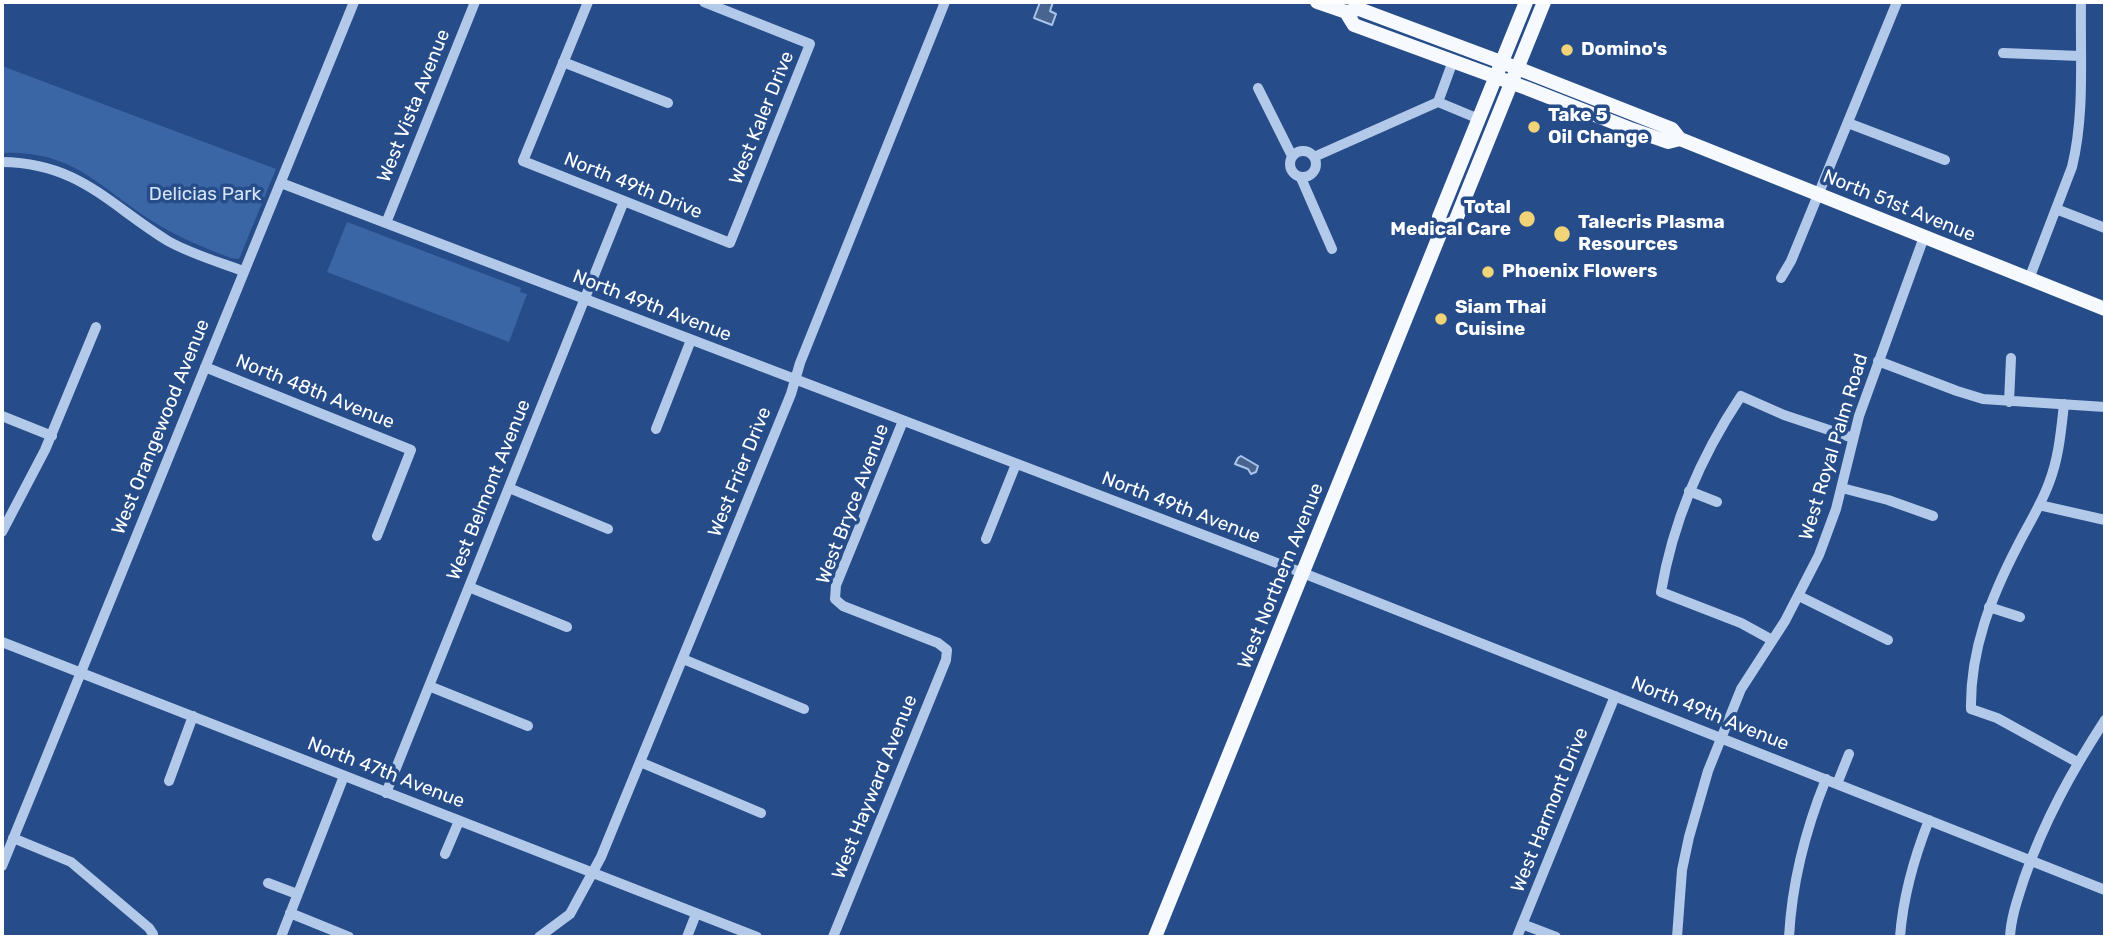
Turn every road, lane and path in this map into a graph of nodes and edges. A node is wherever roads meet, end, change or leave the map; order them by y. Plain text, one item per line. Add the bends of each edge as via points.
1 (354, 2) edge
2 (475, 2) edge
3 (588, 2) edge
4 (704, 2) edge
5 (945, 2) edge
6 (1317, 2) edge
7 (1526, 2) edge
8 (1544, 2) edge
9 (1897, 2) edge
10 (2081, 2) edge
11 (1346, 12) junction
12 (2003, 53) dead end
13 (2080, 55) junction
14 (1453, 61) junction
15 (563, 62) junction
16 (1502, 62) junction
17 (1517, 68) junction
18 (1496, 76) junction
19 (1511, 82) junction
20 (1258, 88) dead end
21 (1438, 102) junction
22 (668, 103) dead end
23 (1479, 119) junction
24 (1848, 122) junction
25 (1680, 139) junction
26 (1292, 156) junction
27 (1314, 157) junction
28 (1945, 160) dead end
29 (2, 162) edge
30 (1301, 177) junction
31 (281, 183) junction
32 (1819, 195) junction
33 (624, 201) junction
34 (2056, 209) junction
35 (386, 223) junction
36 (2105, 228) edge
37 (1442, 229) junction
38 (1924, 237) junction
39 (730, 243) joint
40 (1332, 249) dead end
41 (243, 271) junction
42 (1781, 278) dead end
43 (2029, 279) junction
44 (585, 299) junction
45 (2105, 309) edge
46 (96, 327) dead end
47 (691, 340) junction
48 (2011, 358) dead end
49 (1878, 361) junction
50 (205, 367) junction
51 (795, 380) junction
52 (2009, 402) junction
53 (2064, 404) junction
54 (2105, 407) edge
55 (2, 416) edge
56 (903, 421) junction
57 (656, 429) dead end
58 (52, 436) junction
59 (1853, 438) junction
60 (1016, 464) junction
61 (509, 488) junction
62 (1842, 488) junction
63 (1689, 491) junction
64 (1717, 502) dead end
65 (2039, 505) junction
66 (1933, 516) dead end
67 (2105, 520) edge
68 (608, 529) dead end
69 (2, 531) edge
70 (377, 536) dead end
71 (986, 539) dead end
72 (1303, 573) junction
73 (469, 587) junction
74 (1800, 596) junction
75 (1989, 607) junction
76 (2020, 617) dead end
77 (568, 627) dead end
78 (1772, 640) junction
79 (1888, 640) dead end
80 (2, 642) edge
81 (947, 650) joint
82 (682, 659) junction
83 (80, 672) junction
84 (429, 687) junction
85 (1615, 695) junction
86 (804, 709) dead end
87 (193, 716) junction
88 (2105, 720) edge
89 (528, 726) dead end
90 (1721, 737) junction
91 (1849, 754) dead end
92 (640, 762) junction
93 (2077, 762) junction
94 (344, 776) junction
95 (1826, 779) junction
96 (169, 781) dead end
97 (1837, 784) junction
98 (386, 793) junction
99 (761, 813) dead end
100 (1929, 820) junction
101 (459, 821) junction
102 (13, 838) junction
103 (445, 855) dead end
104 (2031, 860) junction
105 (2, 866) edge
106 (592, 873) junction
107 (268, 883) dead end
108 (2105, 890) edge
109 (297, 894) junction
110 (290, 913) junction
111 (696, 914) junction
112 (1522, 924) junction
113 (153, 936) edge
114 (281, 937) edge
115 (349, 937) edge
116 (540, 937) edge
117 (687, 937) edge
118 (757, 937) edge
119 (833, 937) edge
120 (1155, 937) edge
121 (1517, 937) edge
122 (1556, 937) edge
123 (1677, 937) edge
124 (1789, 937) edge
125 (1900, 937) edge
126 (2010, 937) edge

1 - 31 street, West Orangewood Avenue
2 - 35 street, West Vista Avenue
3 - 15 street
4 - 39 street, West Kaler Drive via 810,44
5 - 51 street, West Frier Drive
6 - 11 main road, North 51st Avenue
7 - 16 main road, West Northern Avenue
8 - 17 main road, West Northern Avenue
9 - 24 street
10 - 13 street
11 - 14 main road, North 51st Avenue via 1354,25
11 - 16 main road, North 51st Avenue via 1359,9
12 - 13 street
13 - 34 street via 2077,148
14 - 18 main road, North 51st Avenue
14 - 21 street
15 - 22 street
15 - 33 street, North 49th Drive via 523,161
16 - 17 main road, North 51st Avenue
16 - 18 main road, West Northern Avenue
17 - 19 main road, West Northern Avenue
17 - 25 main road, North 51st Avenue via 1672,129
18 - 19 main road, North 51st Avenue
18 - 23 main road, West Northern Avenue
19 - 25 main road, North 51st Avenue via 1658,139
19 - 37 main road, West Northern Avenue via 1454,222
20 - 26 street
21 - 23 street
21 - 27 street
23 - 37 main road, West Northern Avenue via 1439,218
24 - 28 street
24 - 32 street
25 - 32 main road, North 51st Avenue
26 - 27 street via 1303,151
26 - 30 street via 1290,170
27 - 30 street via 1313,173
29 - 41 street via 52,167 82,181 170,242
30 - 40 street
31 - 35 street, North 49th Avenue
31 - 41 street, West Orangewood Avenue
32 - 38 main road, North 51st Avenue
32 - 42 street
33 - 39 street, North 49th Drive
33 - 44 street, West Belmont Avenue
34 - 36 street
34 - 43 street
35 - 44 street, North 49th Avenue
37 - 72 main road, West Northern Avenue
38 - 43 main road, North 51st Avenue
38 - 49 street, West Royal Palm Road
41 - 50 street, West Orangewood Avenue
43 - 45 main road, North 51st Avenue
44 - 47 street, North 49th Avenue
44 - 61 street, West Belmont Avenue
46 - 58 street
47 - 51 street, North 49th Avenue
47 - 57 street
48 - 52 street
49 - 52 street via 1971,396
49 - 59 street, West Royal Palm Road
50 - 70 street, North 48th Avenue via 411,450
50 - 83 street, West Orangewood Avenue
51 - 56 street, North 49th Avenue
51 - 82 street, West Frier Drive
52 - 53 street
53 - 54 street
53 - 65 street via 2056,461
55 - 58 street
56 - 60 street, North 49th Avenue
56 - 81 street, West Bryce Avenue via 836,585 835,599
58 - 69 street
59 - 62 street, West Royal Palm Road
59 - 63 street via 1741,396
60 - 71 street
60 - 72 street, North 49th Avenue
61 - 68 street
61 - 73 street, West Belmont Avenue
62 - 66 street
62 - 74 street, West Royal Palm Road
63 - 64 street
63 - 78 street via 1661,592
65 - 67 street
65 - 75 street
72 - 85 street, North 49th Avenue
72 - 120 main road, West Northern Avenue
73 - 77 street
73 - 84 street, West Belmont Avenue
74 - 78 street, West Royal Palm Road
74 - 79 street
75 - 76 street
75 - 93 street via 1976,655 1971,709 1997,718
78 - 90 street, West Royal Palm Road via 1741,690
80 - 83 street, North 47th Avenue
81 - 119 street, West Hayward Avenue
82 - 86 street
82 - 92 street, West Frier Drive
83 - 87 street, North 47th Avenue
83 - 102 street, West Orangewood Avenue
84 - 89 street
84 - 98 street, West Belmont Avenue
85 - 90 street, North 49th Avenue
85 - 112 street, West Harmont Drive
87 - 94 street, North 47th Avenue
87 - 96 street
88 - 93 street
90 - 95 street, North 49th Avenue
90 - 123 street, West Royal Palm Road via 1689,837
91 - 97 street
92 - 99 street
92 - 106 street, West Frier Drive
93 - 104 street
94 - 98 street, North 47th Avenue
94 - 109 street
95 - 97 street, North 49th Avenue
95 - 124 street via 1804,841
97 - 100 street, North 49th Avenue
98 - 101 street, North 47th Avenue
100 - 104 street, North 49th Avenue
100 - 125 street via 1912,866
101 - 103 street
101 - 106 street, North 47th Avenue
102 - 105 street, West Orangewood Avenue
102 - 113 street via 81,869
104 - 108 street, North 49th Avenue
104 - 126 street
106 - 111 street, North 47th Avenue
106 - 116 street, West Frier Drive via 570,914
107 - 109 street
109 - 110 street
110 - 114 street
110 - 115 street
111 - 117 street
111 - 118 street, North 47th Avenue
112 - 121 street, West Harmont Drive
112 - 122 street

